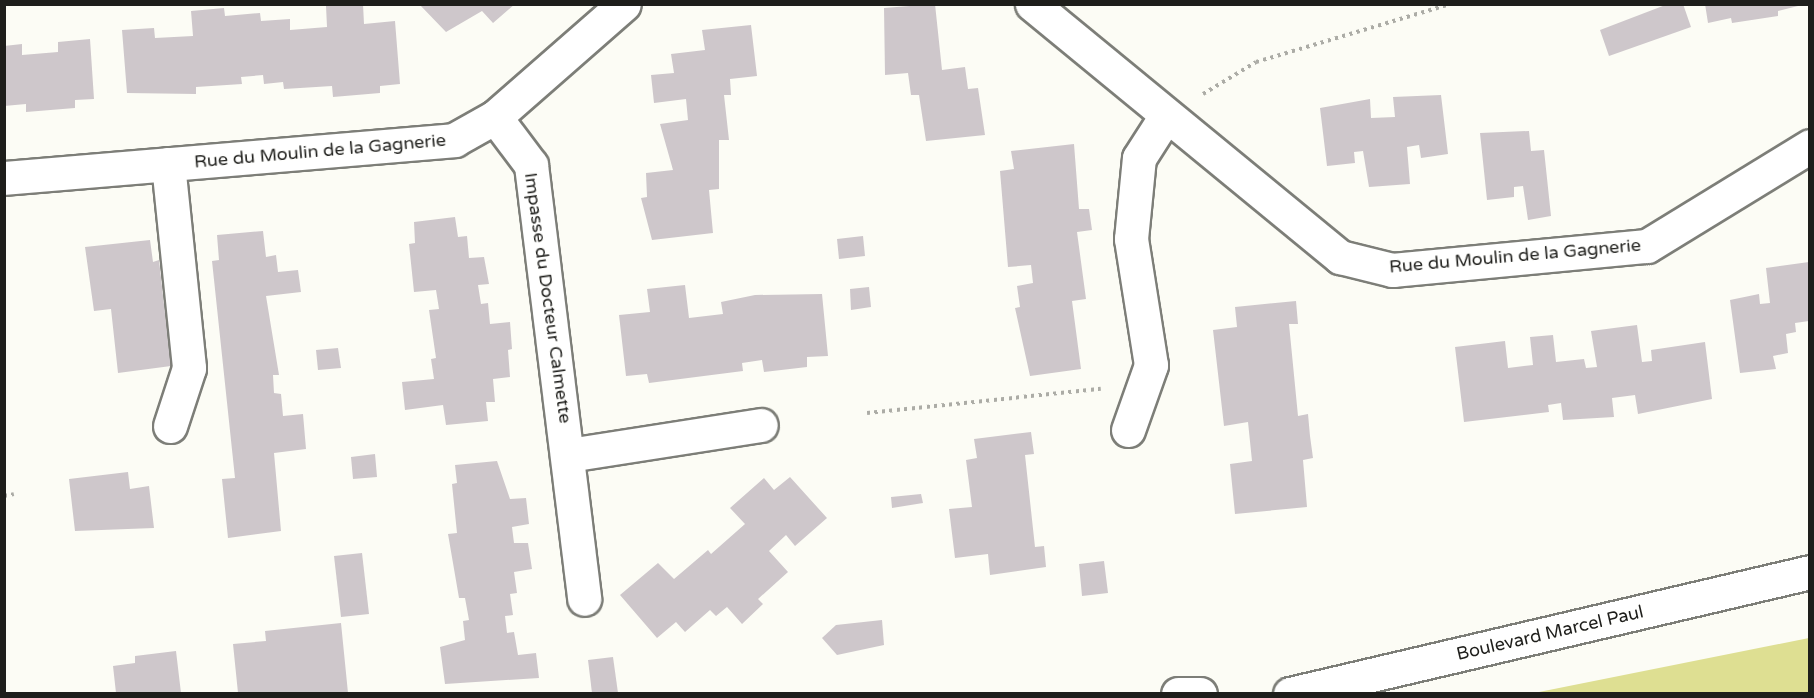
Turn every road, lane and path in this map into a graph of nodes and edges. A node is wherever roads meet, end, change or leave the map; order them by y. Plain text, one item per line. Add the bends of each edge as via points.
1 (624, 4) edge
2 (1032, 4) edge
3 (1450, 4) edge
4 (1166, 116) junction
5 (495, 117) junction
6 (1809, 146) edge
7 (168, 164) junction
8 (4, 178) edge
9 (1144, 384) junction
10 (867, 414) dead end
11 (761, 425) dead end
12 (170, 426) dead end
13 (1128, 430) dead end
14 (569, 455) junction
15 (14, 494) dead end
16 (4, 496) edge
17 (1809, 572) edge
18 (585, 599) dead end
19 (1178, 693) edge
20 (1200, 693) edge
21 (1290, 693) edge

1 - 5 street, Rue du Moulin de la Gagnerie
2 - 4 street, Rue du Moulin de la Gagnerie
3 - 4 path via 1256,62
4 - 6 street, Rue du Moulin de la Gagnerie via 1340,257 1392,270 1647,246
4 - 9 street via 1139,158 1131,239 1151,365
5 - 7 street, Rue du Moulin de la Gagnerie via 454,140
5 - 14 street, Impasse du Docteur Calmette via 531,165
7 - 8 street, Rue du Moulin de la Gagnerie
7 - 12 street via 189,368
9 - 10 path
9 - 13 street
11 - 14 street
14 - 18 street, Impasse du Docteur Calmette
15 - 16 path
17 - 21 street, Boulevard Marcel Paul
19 - 20 street

